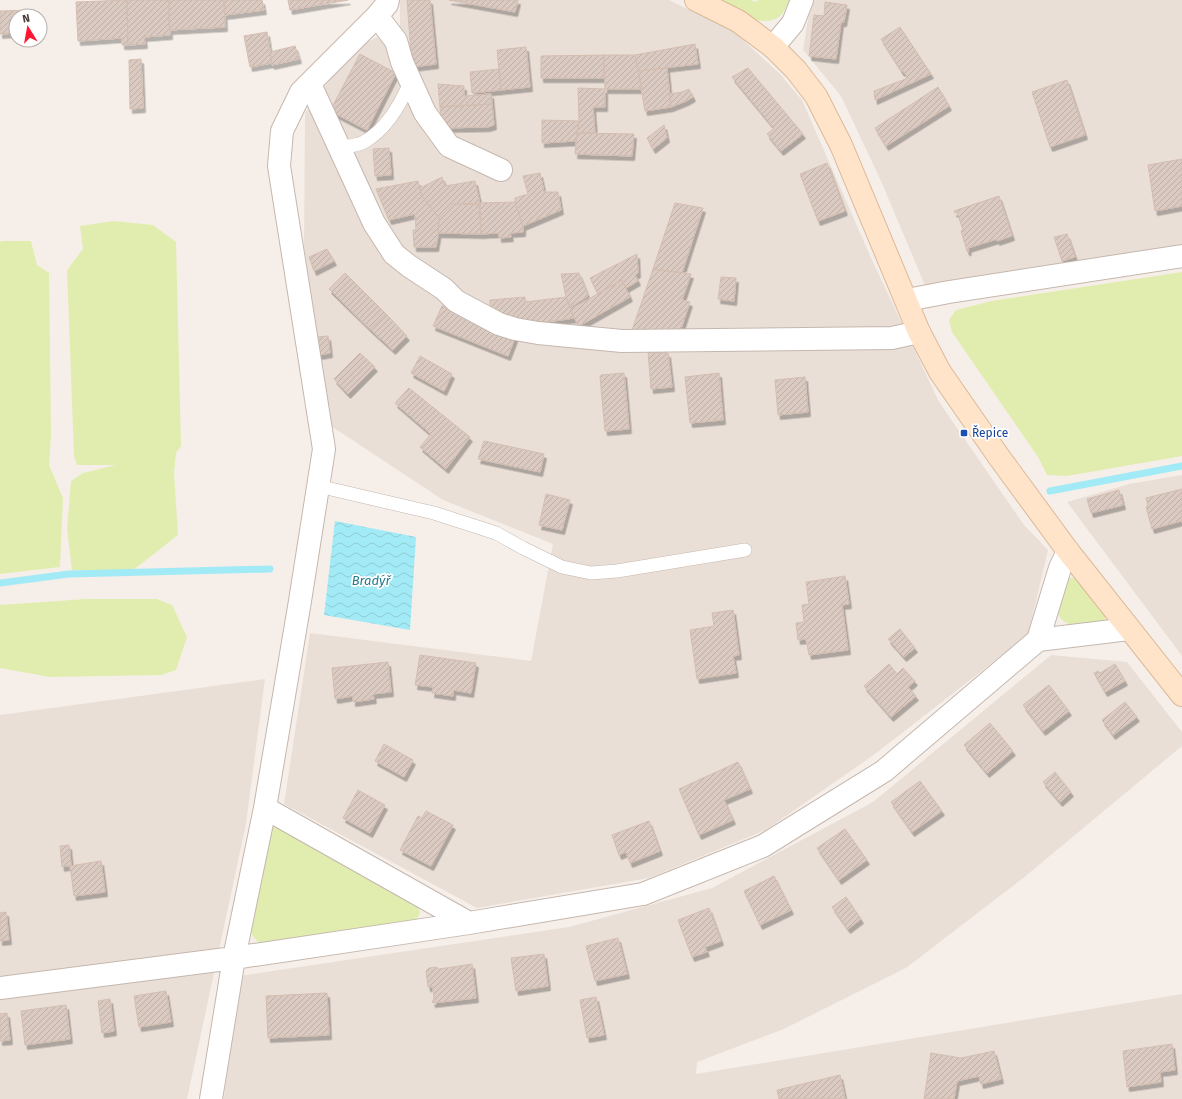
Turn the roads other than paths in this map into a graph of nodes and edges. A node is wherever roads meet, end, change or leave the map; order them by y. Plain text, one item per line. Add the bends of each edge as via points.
1 (696, 0) edge
2 (802, 0) edge
3 (382, 8) edge
4 (774, 47) junction
5 (411, 80) junction
6 (310, 84) junction
7 (339, 148) junction
8 (501, 170) dead end
9 (1182, 256) edge
10 (907, 300) junction
11 (919, 332) junction
12 (318, 486) junction
13 (745, 550) dead end
14 (1068, 551) junction
15 (1129, 629) junction
16 (1038, 640) junction
17 (1182, 695) edge
18 (265, 808) junction
19 (469, 923) junction
20 (234, 958) junction
21 (0, 988) edge
22 (211, 1099) edge

1 - 4 street via 738,21
2 - 4 street via 793,23
3 - 5 street
3 - 6 street
4 - 10 street via 816,96 841,145
5 - 7 lane via 401,102 382,127 363,143
5 - 8 street via 425,113 449,146
6 - 7 street
6 - 12 street via 301,92 282,131 279,166 324,449
7 - 11 street via 374,223 394,254 456,300 499,324 538,333 622,341 892,338
9 - 10 street
10 - 11 street
11 - 14 street via 940,372
12 - 13 lane via 434,513 496,533 562,567 591,573
12 - 18 street
14 - 15 street
14 - 16 street via 1060,568
15 - 16 street
15 - 17 street
16 - 19 street via 884,771 763,846 643,894
18 - 19 street
18 - 20 street
19 - 20 street
20 - 21 street
20 - 22 street

